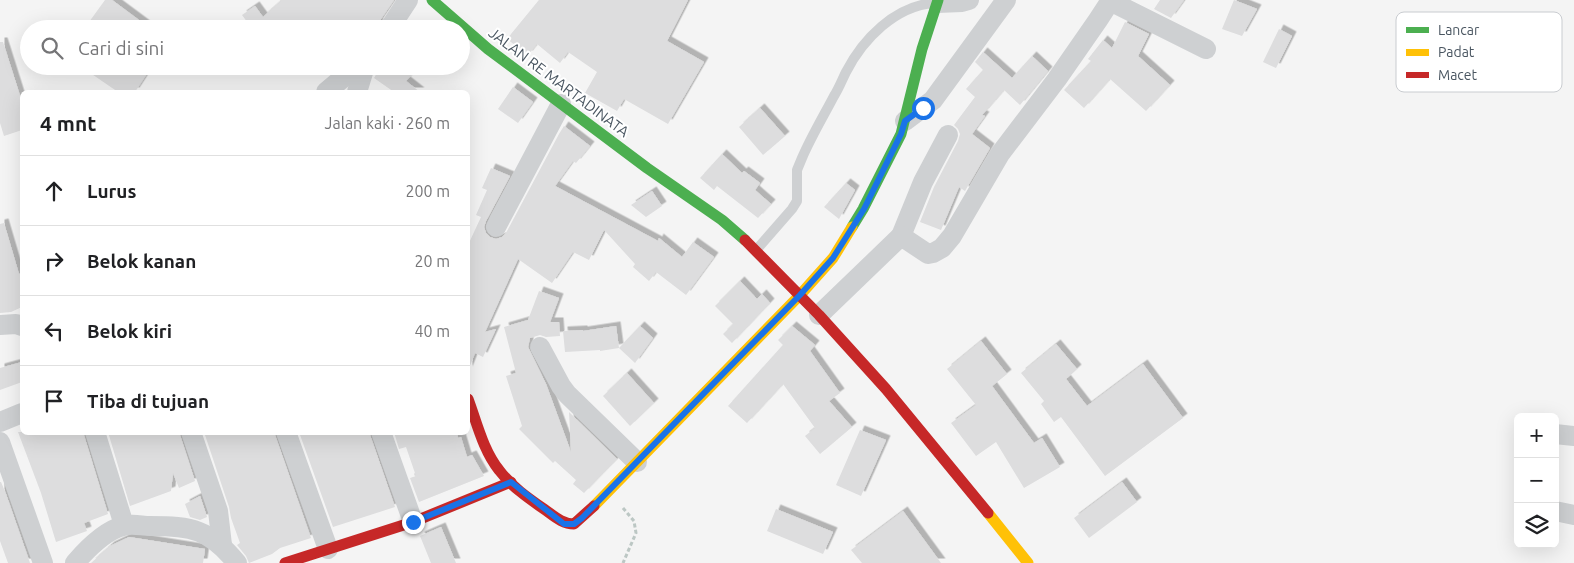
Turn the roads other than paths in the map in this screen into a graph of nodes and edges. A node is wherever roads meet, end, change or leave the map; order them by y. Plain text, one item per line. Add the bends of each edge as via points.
1 (408, 0) edge
2 (433, 0) edge
3 (969, 0) edge
4 (1006, 0) edge
5 (1110, 0) edge
6 (937, 2) edge
7 (395, 20) edge
8 (455, 20) edge
9 (470, 33) edge
10 (1206, 49) dead end
11 (344, 75) edge
12 (362, 75) edge
13 (328, 90) edge
14 (358, 90) edge
15 (561, 104) junction
16 (905, 121) junction
17 (948, 135) dead end
18 (496, 227) dead end
19 (901, 236) junction
20 (756, 250) junction
21 (800, 295) junction
22 (819, 316) junction
23 (0, 325) edge
24 (20, 325) edge
25 (540, 347) dead end
26 (470, 405) edge
27 (20, 414) edge
28 (0, 422) edge
29 (1559, 434) edge
30 (96, 435) edge
31 (192, 435) edge
32 (287, 435) edge
33 (382, 435) edge
34 (1574, 436) edge
35 (0, 442) edge
36 (637, 462) junction
37 (511, 482) junction
38 (1559, 512) edge
39 (1574, 515) edge
40 (413, 522) junction
41 (124, 525) junction
42 (222, 545) junction
43 (328, 549) junction
44 (43, 563) edge
45 (75, 563) edge
46 (237, 563) edge
47 (285, 563) edge
48 (1028, 563) edge

1 - 7 street
2 - 8 main road, JALAN RE MARTADINATA
3 - 6 street
4 - 16 street via 933,100
5 - 10 street
5 - 19 street via 1062,72 1000,154 942,248 928,254
6 - 16 main road via 922,48
6 - 20 lane via 898,15 873,34 859,52 846,70 797,170 797,201
9 - 15 main road, JALAN RE MARTADINATA
11 - 13 street
12 - 14 street
15 - 18 street
15 - 20 main road, JALAN RE MARTADINATA via 722,220
16 - 21 main road via 864,209 833,258
17 - 19 street via 923,182
19 - 22 street
20 - 21 main road, JALAN RE MARTADINATA
21 - 22 main road, JALAN RE MARTADINATA
21 - 36 main road
22 - 48 main road, JALAN RE MARTADINATA via 886,389
23 - 24 street
25 - 36 street via 561,386 574,402
26 - 37 main road via 491,456
27 - 28 street
29 - 34 street
30 - 41 street
31 - 42 street via 218,512
32 - 43 street
33 - 40 street
35 - 44 street
36 - 37 main road via 574,524 564,524
37 - 40 main road
38 - 39 street
40 - 43 main road
41 - 42 street via 195,529
41 - 45 street via 107,533
42 - 46 street
43 - 47 main road

